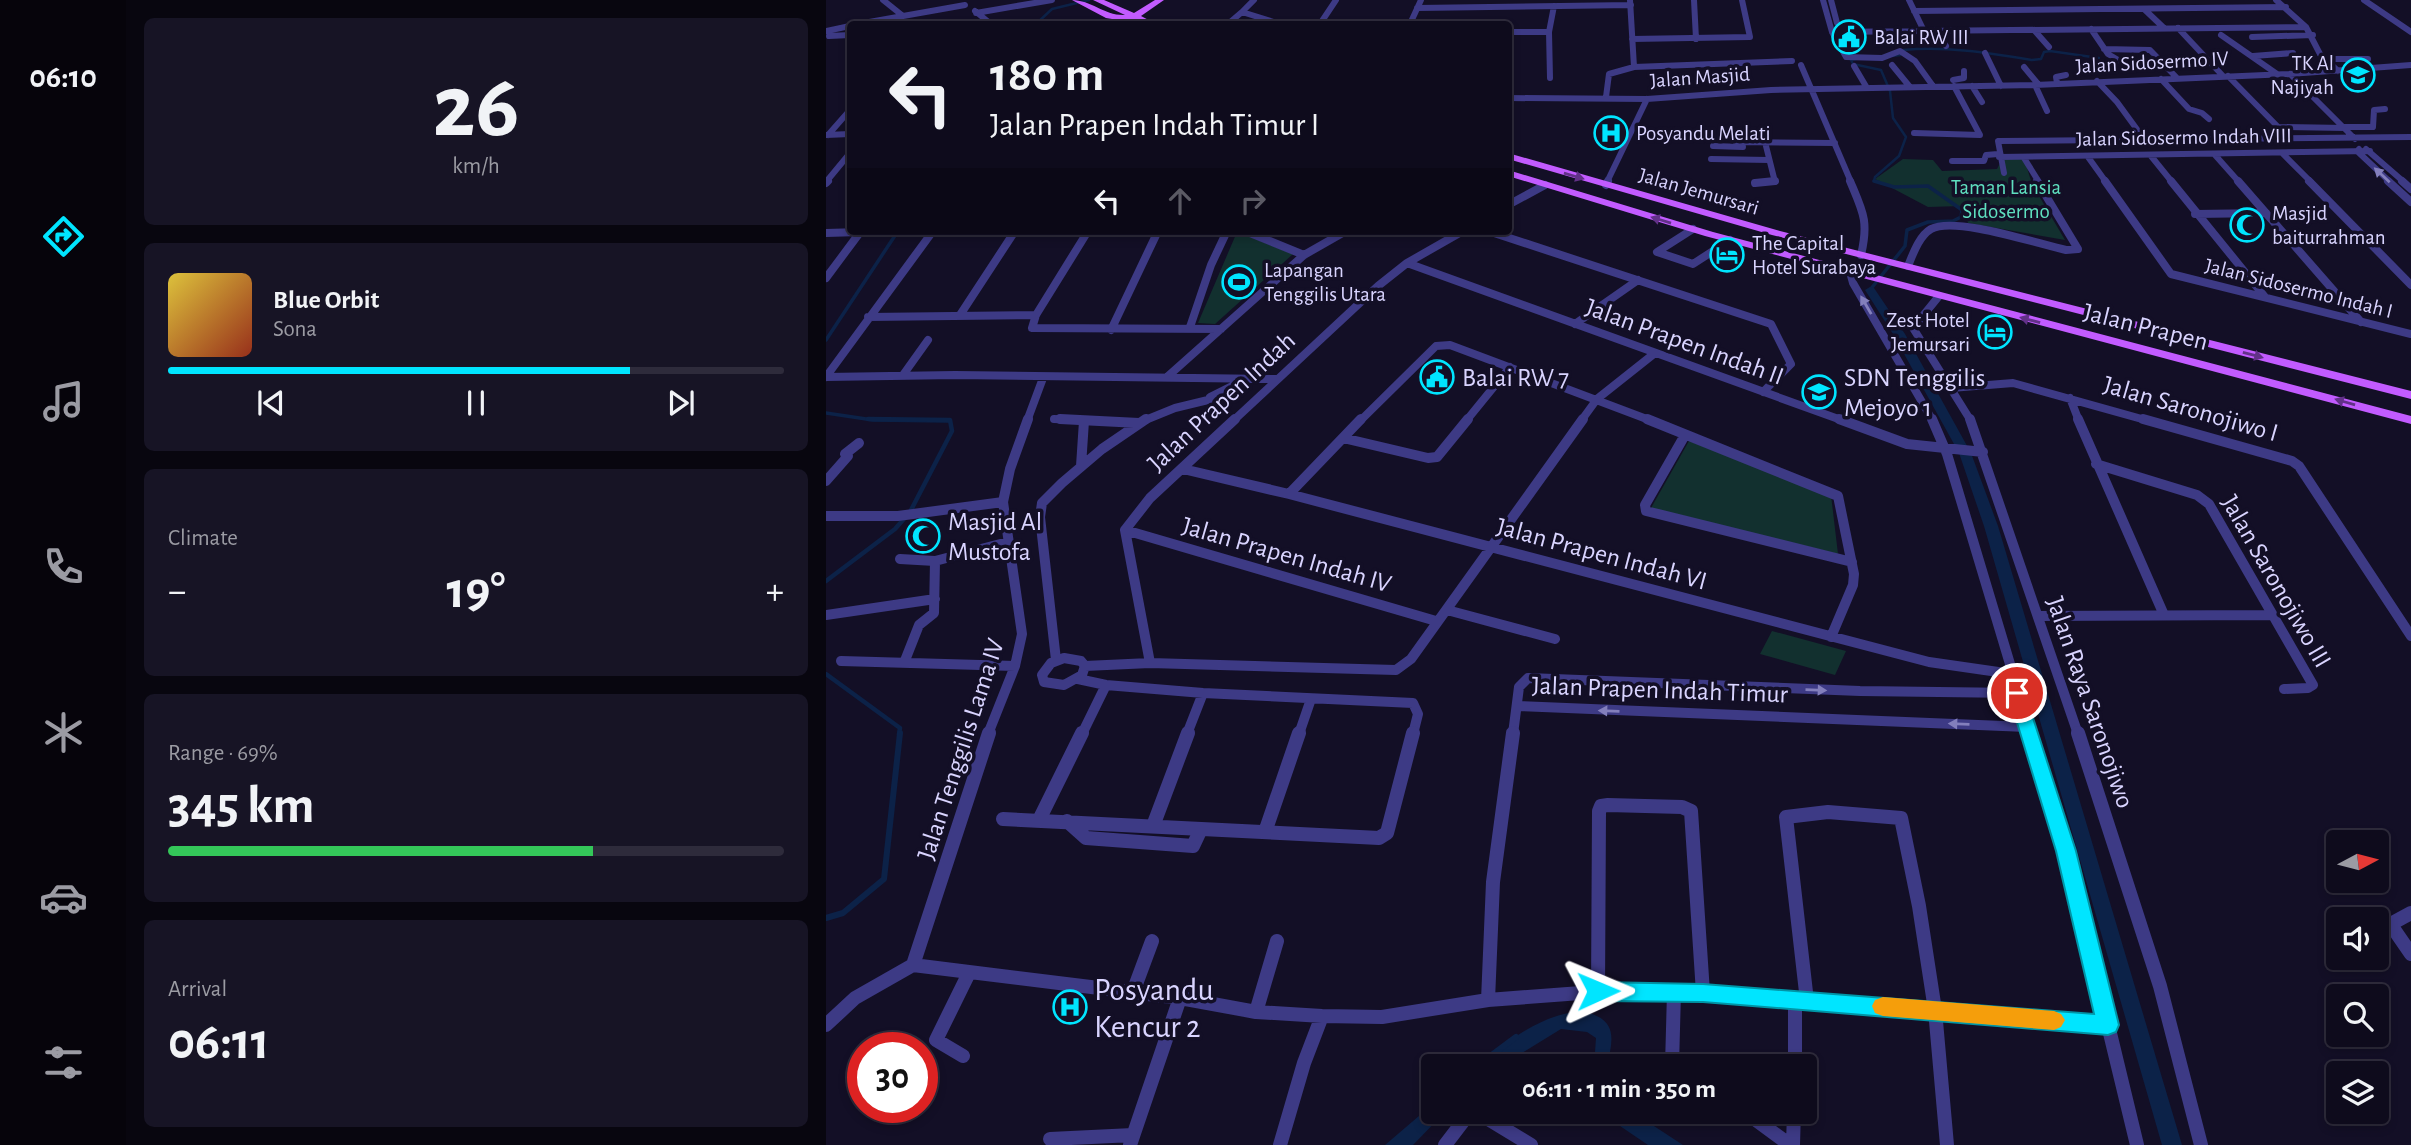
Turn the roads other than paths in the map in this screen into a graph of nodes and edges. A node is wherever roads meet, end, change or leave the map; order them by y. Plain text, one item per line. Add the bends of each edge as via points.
1 (883, 0) edge
2 (1052, 0) edge
3 (1097, 0) edge
4 (1160, 0) edge
5 (1254, 0) edge
6 (1336, 0) edge
7 (1604, 0) edge
8 (1909, 0) edge
9 (1960, 0) edge
10 (2010, 0) edge
11 (2061, 0) edge
12 (2117, 0) edge
13 (2161, 0) edge
14 (2211, 0) edge
15 (2276, 0) edge
16 (2364, 0) edge
17 (1694, 1) edge
18 (1742, 1) edge
19 (963, 2) edge
20 (1073, 2) edge
21 (1149, 2) edge
22 (1554, 2) edge
23 (1630, 2) edge
24 (1420, 3) edge
25 (1827, 3) edge
26 (1112, 7) junction
27 (2219, 7) junction
28 (2286, 7) junction
29 (2068, 9) junction
30 (2124, 9) junction
31 (2144, 9) junction
32 (2170, 9) junction
33 (1914, 10) junction
34 (1966, 10) junction
35 (2016, 10) junction
36 (1242, 12) junction
37 (976, 13) junction
38 (903, 16) junction
39 (876, 21) edge
40 (987, 21) edge
41 (1100, 21) edge
42 (1128, 21) edge
43 (1232, 21) edge
44 (1270, 21) edge
45 (1322, 21) edge
46 (1411, 21) edge
47 (847, 27) edge
48 (2306, 27) junction
49 (2164, 28) junction
50 (2178, 28) junction
51 (2091, 29) junction
52 (2034, 30) junction
53 (1936, 31) junction
54 (1512, 32) edge
55 (1549, 32) junction
56 (1924, 32) junction
57 (2411, 32) edge
58 (826, 33) edge
59 (1835, 33) junction
60 (847, 35) edge
61 (2221, 35) dead end
62 (2313, 35) junction
63 (2252, 37) dead end
64 (1632, 39) junction
65 (1696, 39) junction
66 (1946, 46) dead end
67 (2049, 47) dead end
68 (2104, 49) junction
69 (1984, 52) dead end
70 (2293, 53) dead end
71 (2253, 56) junction
72 (2326, 59) junction
73 (2368, 59) dead end
74 (1792, 61) dead end
75 (2125, 64) dead end
76 (1801, 65) dead end
77 (1892, 65) dead end
78 (2411, 65) edge
79 (1854, 66) dead end
80 (1634, 67) junction
81 (2024, 67) dead end
82 (1964, 71) dead end
83 (2338, 71) junction
84 (2277, 74) junction
85 (2290, 74) junction
86 (2066, 75) dead end
87 (2225, 76) junction
88 (1550, 78) dead end
89 (2177, 78) junction
90 (2161, 79) junction
91 (2097, 81) junction
92 (2057, 83) junction
93 (2036, 84) junction
94 (1932, 86) junction
95 (1955, 86) junction
96 (1972, 86) junction
97 (2001, 86) junction
98 (1910, 87) junction
99 (1867, 88) junction
100 (1893, 88) joint
101 (1809, 89) junction
102 (1934, 96) dead end
103 (1606, 97) dead end
104 (1512, 98) edge
105 (1647, 99) junction
106 (1982, 103) dead end
107 (2385, 109) dead end
108 (2047, 111) dead end
109 (847, 113) edge
110 (2210, 119) dead end
111 (2344, 128) junction
112 (1913, 132) dead end
113 (827, 135) edge
114 (847, 135) edge
115 (2353, 137) junction
116 (2411, 137) edge
117 (2144, 139) junction
118 (1736, 142) dead end
119 (1835, 143) junction
120 (1766, 145) junction
121 (1713, 146) dead end
122 (2359, 149) junction
123 (2282, 153) junction
124 (1999, 155) junction
125 (2215, 155) junction
126 (2151, 156) junction
127 (847, 157) edge
128 (1512, 157) edge
129 (2088, 157) junction
130 (2024, 158) junction
131 (1711, 159) dead end
132 (1769, 160) junction
133 (1952, 161) dead end
134 (2004, 173) dead end
135 (1512, 174) edge
136 (826, 183) edge
137 (1755, 183) dead end
138 (1545, 185) junction
139 (1606, 185) junction
140 (2411, 189) edge
141 (2411, 202) edge
142 (1512, 203) edge
143 (2266, 213) junction
144 (2196, 214) junction
145 (1693, 229) junction
146 (847, 232) edge
147 (826, 233) edge
148 (858, 235) edge
149 (930, 235) edge
150 (1012, 235) edge
151 (1086, 235) edge
152 (1156, 235) edge
153 (1225, 235) edge
154 (1255, 235) edge
155 (1339, 235) edge
156 (1455, 235) edge
157 (1500, 235) edge
158 (1730, 240) junction
159 (1304, 255) junction
160 (1861, 255) junction
161 (1881, 260) joint
162 (1407, 263) junction
163 (1905, 265) junction
164 (1850, 272) junction
165 (1869, 277) joint
166 (826, 278) edge
167 (1638, 280) junction
168 (2411, 285) edge
169 (1939, 296) junction
170 (2265, 298) junction
171 (960, 315) junction
172 (868, 317) junction
173 (1034, 320) junction
174 (2361, 321) junction
175 (1575, 324) junction
176 (1190, 327) junction
177 (1221, 329) junction
178 (1111, 330) junction
179 (2411, 334) edge
180 (928, 340) dead end
181 (1654, 353) junction
182 (1510, 367) junction
183 (902, 375) junction
184 (826, 377) edge
185 (1167, 377) junction
186 (1043, 379) junction
187 (1276, 379) junction
188 (2308, 380) junction
189 (1235, 386) junction
190 (1951, 388) junction
191 (1763, 392) junction
192 (1260, 395) junction
193 (2411, 395) edge
194 (2070, 398) junction
195 (1597, 399) junction
196 (1054, 419) dead end
197 (2411, 420) edge
198 (1084, 421) junction
199 (1139, 423) junction
200 (1685, 435) junction
201 (1343, 438) junction
202 (859, 443) dead end
203 (1949, 450) junction
204 (1980, 452) junction
205 (2096, 464) junction
206 (1081, 466) junction
207 (1182, 469) junction
208 (826, 481) edge
209 (1289, 494) junction
210 (1003, 502) junction
211 (826, 516) edge
212 (1125, 530) junction
213 (1008, 542) junction
214 (1492, 548) junction
215 (900, 559) dead end
216 (936, 561) junction
217 (1852, 562) junction
218 (935, 599) junction
219 (1447, 610) junction
220 (826, 615) edge
221 (2164, 615) junction
222 (2272, 615) junction
223 (2038, 616) junction
224 (1436, 621) junction
225 (2411, 636) edge
226 (1831, 637) junction
227 (1555, 639) dead end
228 (1056, 660) junction
229 (841, 661) dead end
230 (904, 663) junction
231 (1150, 663) junction
232 (1015, 666) junction
233 (1085, 666) junction
234 (2012, 674) junction
235 (1078, 679) junction
236 (1106, 685) junction
237 (2284, 689) dead end
238 (2017, 693) junction
239 (1203, 694) junction
240 (1311, 699) junction
241 (1517, 706) junction
242 (2027, 727) junction
243 (1003, 819) dead end
244 (1039, 820) junction
245 (1067, 821) junction
246 (1153, 826) junction
247 (1201, 829) junction
248 (1265, 832) junction
249 (2411, 913) edge
250 (2391, 925) joint
251 (1277, 941) dead end
252 (1152, 942) dead end
253 (2411, 954) edge
254 (914, 965) junction
255 (969, 973) junction
256 (1598, 991) junction
257 (1133, 992) junction
258 (1674, 992) junction
259 (1703, 993) junction
260 (1180, 998) junction
261 (1488, 1000) junction
262 (1801, 1000) junction
263 (1935, 1010) junction
264 (1255, 1012) junction
265 (1322, 1016) junction
266 (826, 1025) edge
267 (2108, 1025) junction
268 (1672, 1054) edge
269 (1796, 1054) edge
270 (963, 1056) dead end
271 (1462, 1124) edge
272 (1495, 1124) edge
273 (1762, 1124) edge
274 (1793, 1124) edge
275 (1050, 1139) dead end
276 (1132, 1140) edge
277 (1280, 1145) edge
278 (1445, 1145) edge
279 (1531, 1145) edge
280 (1791, 1145) edge
281 (1947, 1145) edge
282 (2137, 1145) edge
283 (2201, 1145) edge

1 - 38 street
2 - 37 street
3 - 26 main road
4 - 42 main road
5 - 36 street
6 - 45 street
7 - 22 street
8 - 33 street
9 - 34 street
10 - 35 street
11 - 29 street
12 - 30 street
13 - 32 street
14 - 27 street
15 - 28 street
16 - 57 street
17 - 65 street
18 - 65 street via 1751,36
19 - 37 street
19 - 38 street
20 - 41 main road
20 - 42 main road
21 - 26 main road
21 - 42 main road
22 - 23 street
22 - 24 street
22 - 55 street
23 - 64 street
24 - 46 street
25 - 59 street
26 - 42 main road
27 - 28 street
27 - 32 street
28 - 48 street
29 - 30 street
29 - 35 street
30 - 31 street
31 - 32 street
31 - 49 street
33 - 34 street
33 - 56 street
34 - 35 street
36 - 43 street
36 - 44 street
37 - 40 street
38 - 39 street
47 - 58 street
48 - 50 street
48 - 62 street
49 - 50 street
49 - 51 street
50 - 87 street
51 - 52 street
51 - 68 street
52 - 53 street
52 - 67 street
53 - 56 street
53 - 66 street
54 - 55 street
55 - 88 street
56 - 59 street
58 - 60 street
59 - 94 street via 1847,58 1903,52
61 - 71 street
62 - 63 street
62 - 72 street
64 - 65 street
64 - 80 street
68 - 75 street
68 - 89 street via 2150,50
69 - 97 street
70 - 71 street
71 - 84 street
72 - 73 street
72 - 83 street
74 - 80 street
76 - 101 street
77 - 98 street
78 - 83 street, Jalan Sidosermo IV
79 - 99 street
80 - 103 street via 1608,75
81 - 93 street
82 - 95 street via 1964,78 1952,79
83 - 85 street, Jalan Sidosermo IV
84 - 85 street, Jalan Sidosermo IV
84 - 87 street, Jalan Sidosermo IV
85 - 111 street
86 - 92 street via 2056,77
87 - 89 street, Jalan Sidosermo IV
87 - 111 street via 2281,130
89 - 90 street, Jalan Sidosermo IV
90 - 91 street, Jalan Sidosermo IV
90 - 110 street via 2189,108
91 - 92 street, Jalan Sidosermo IV
91 - 117 street
92 - 93 street, Jalan Sidosermo IV
93 - 97 street, Jalan Sidosermo IV
93 - 108 street
94 - 95 street, Jalan Sidosermo IV
94 - 98 street, Jalan Sidosermo IV
94 - 102 street
95 - 96 street, Jalan Sidosermo IV
95 - 112 street via 1980,135
96 - 97 street, Jalan Sidosermo IV
96 - 106 street
98 - 100 street, Jalan Sidosermo IV
99 - 100 street, Jalan Masjid
99 - 101 street, Jalan Masjid
101 - 105 street, Jalan Masjid
101 - 119 street
104 - 105 street, Jalan Masjid
105 - 139 street
107 - 111 street via 2374,110 2373,127
109 - 113 street
111 - 115 street
113 - 114 street
115 - 116 street
115 - 117 street
115 - 122 street
117 - 124 street via 1998,141
118 - 120 street
119 - 120 street
119 - 160 street via 1867,224
120 - 121 street
120 - 132 street
122 - 123 street, Jalan Sidosermo Indah VIII
122 - 140 street via 2370,151
141 -> 122 street
123 - 125 street, Jalan Sidosermo Indah VIII
123 - 168 street
124 - 130 street, Jalan Sidosermo Indah VIII
124 - 133 street via 1986,155 1984,161
124 - 134 street
125 - 126 street, Jalan Sidosermo Indah VIII
125 - 143 street
126 - 129 street, Jalan Sidosermo Indah VIII
126 - 144 street
127 - 136 street
128 -> 139 main road, Jalan Jemursari
129 - 130 street, Jalan Sidosermo Indah VIII
129 - 170 street, Jalan Sidosermo Indah I via 2165,269
130 - 163 street via 2078,246 2076,250 1944,225 1932,228
131 - 132 street
132 - 137 street via 1774,182
135 - 138 main road, Jalan Jemursari
138 - 142 street
145 -> 138 main road, Jalan Jemursari
139 - 160 main road, Jalan Jemursari
143 - 144 street
143 - 174 street
144 - 170 street
145 - 158 main road, Jalan Jemursari
145 - 158 street via 1657,252 1695,264
146 - 147 street
148 - 166 street
149 - 172 street
150 - 171 street
151 - 173 street
152 - 178 street
153 - 176 street
154 - 159 street
155 - 159 street
156 - 162 street, Jalan Prapen Indah
157 - 167 street
158 - 164 main road, Jalan Jemursari
159 - 177 street
160 - 161 main road, Jalan Jemursari
161 - 163 main road, Jalan Prapen
162 - 175 street, Jalan Prapen Indah II
162 - 187 street, Jalan Prapen Indah
163 -> 188 main road, Jalan Prapen
164 - 165 main road, Jalan Jemursari
203 -> 164 street
165 - 169 main road, Jalan Prapen
167 - 175 street
167 - 191 street via 1773,325 1791,364
188 -> 169 main road, Jalan Prapen
169 - 190 street, Jalan Raya Saronojiwo via 1913,327
170 - 174 street, Jalan Sidosermo Indah I
171 - 172 street
171 - 173 street
172 - 184 street
173 - 178 street via 1032,328 1036,329
174 - 179 street, Jalan Sidosermo Indah I
175 - 181 street, Jalan Prapen Indah II
176 - 177 street
176 - 178 street
177 - 185 street
180 - 183 street
181 - 191 street, Jalan Prapen Indah II
181 - 195 street
182 - 195 street
182 - 201 street via 1439,345
182 - 201 street via 1437,457
183 - 184 street
183 - 186 street
185 - 186 street
185 - 189 street
186 - 210 street, Jalan Tenggilis Lama IV via 1010,469
187 - 189 street
187 - 192 street, Jalan Prapen Indah
188 - 193 main road, Jalan Prapen
197 -> 188 main road, Jalan Prapen
189 - 192 street
189 - 199 street
190 - 194 street, Jalan Saronojiwo I via 2009,383
190 - 204 street, Jalan Raya Saronojiwo via 1967,412
191 - 203 street, Jalan Prapen Indah II via 1907,444
192 - 207 street, Jalan Prapen Indah
194 - 205 street
194 - 225 street, Jalan Saronojiwo I via 2292,461
195 - 200 street
195 - 214 street
196 - 198 street
198 - 199 street
198 - 206 street
199 - 206 street
200 - 217 street via 1838,496
200 - 217 street via 1645,505 1646,511
201 - 209 street
202 - 208 street
203 - 204 street
203 - 234 street
204 - 223 street, Jalan Raya Saronojiwo
205 - 221 street
205 - 222 street, Jalan Saronojiwo III via 2204,499
206 - 228 street via 1040,506
207 - 209 street, Jalan Prapen Indah VI
207 - 212 street, Jalan Prapen Indah via 1150,498
209 - 214 street, Jalan Prapen Indah VI
210 - 211 street via 898,516
210 - 213 street, Jalan Tenggilis Lama IV
212 - 224 street, Jalan Prapen Indah IV
212 - 231 street
213 - 216 street
213 - 232 street, Jalan Tenggilis Lama IV via 1022,634
214 - 219 street
214 - 226 street, Jalan Prapen Indah VI
215 - 216 street
216 - 218 street
217 - 226 street via 1853,584
218 - 220 street
218 - 230 street via 934,612 919,625
219 - 224 street
219 - 227 street
221 - 222 street
221 - 223 street
222 - 237 street, Jalan Saronojiwo III via 2313,685
223 - 283 street, Jalan Raya Saronojiwo via 2156,973
224 - 231 street via 1411,659 1396,670
226 - 234 street, Jalan Prapen Indah VI via 1929,663
228 - 233 street via 1078,659
228 - 235 street via 1043,671 1044,682 1060,686
229 - 230 street
230 - 232 street
231 - 233 street
232 - 254 street, Jalan Tenggilis Lama IV via 983,748
233 - 235 street
234 - 238 street
235 - 236 street
236 - 239 street
236 - 244 street
241 -> 238 street, Jalan Prapen Indah Timur via 1519,687 1528,677 1846,691
238 - 242 street
239 - 240 street
239 - 246 street
240 - 248 street
240 - 248 street via 1417,706 1387,833 1383,837
242 -> 241 street, Jalan Prapen Indah Timur
241 - 261 street via 1489,908
242 - 267 street via 2066,851
243 - 244 street
244 - 245 street
245 - 246 street
245 - 247 street via 1086,838 1192,846
246 - 247 street
247 - 248 street
249 - 250 street
250 - 253 street
251 - 264 street
252 - 257 street
254 - 255 street
254 - 266 street via 872,986
255 - 257 street
255 - 270 street via 936,1040
256 - 258 street
256 - 259 street via 1599,811 1608,805 1691,811
256 - 261 street
257 - 260 street
258 - 259 street
258 - 268 street
259 - 262 street
260 - 264 street
260 - 276 street
261 - 265 street via 1382,1017
262 - 263 street
262 - 263 street via 1786,820 1793,815 1843,812 1901,819
262 - 269 street
263 - 267 street
263 - 281 street
264 - 265 street
265 - 277 street via 1312,1035
267 - 282 street
271 - 278 street
272 - 279 street
273 - 280 street
274 - 280 street
275 - 276 street

